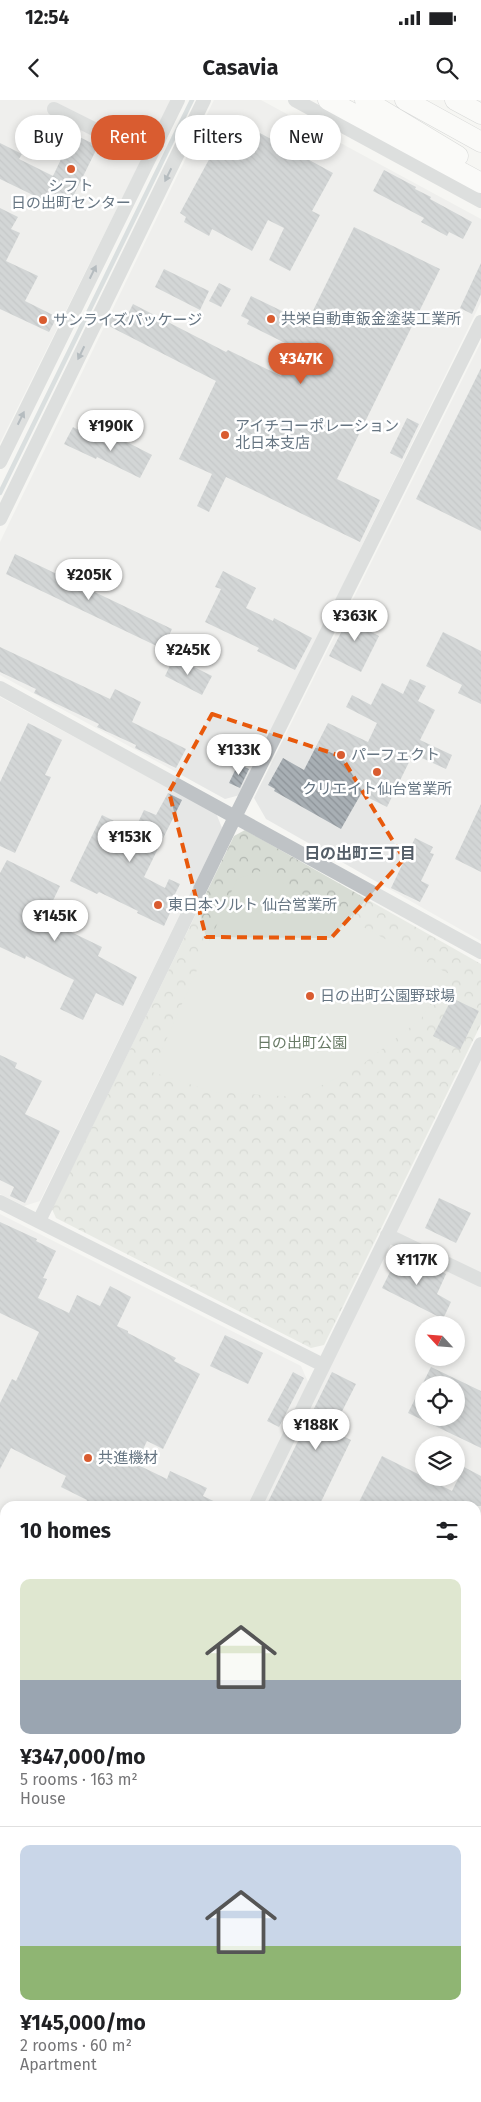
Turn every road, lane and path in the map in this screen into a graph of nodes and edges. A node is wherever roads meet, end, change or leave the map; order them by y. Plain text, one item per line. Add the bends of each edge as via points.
1 (178, 100) edge
2 (204, 100) edge
3 (296, 100) edge
4 (328, 100) edge
5 (335, 100) edge
6 (405, 100) edge
7 (455, 100) edge
8 (360, 107) edge
9 (54, 109) dead end
10 (481, 114) edge
11 (165, 126) edge
12 (91, 128) edge
13 (481, 142) edge
14 (149, 160) edge
15 (481, 170) edge
16 (481, 183) edge
17 (481, 201) edge
18 (481, 322) edge
19 (0, 462) edge
20 (0, 519) edge
21 (0, 688) edge
22 (235, 817) junction
23 (481, 952) edge
24 (481, 1044) edge
25 (0, 1202) edge
26 (39, 1221) junction
27 (387, 1235) junction
28 (481, 1280) edge
29 (323, 1365) junction
30 (257, 1501) edge

1 - 11 street
2 -> 20 street
3 - 17 street
4 - 8 highway
5 - 8 highway
6 - 13 highway
7 - 10 highway
8 - 15 highway
8 - 16 highway
9 - 12 street
19 -> 14 street
18 - 22 street
21 - 22 street
22 - 23 street
22 - 26 street
24 - 27 street
25 - 26 street
26 - 29 street
27 - 28 street
27 - 29 street
29 - 30 street

